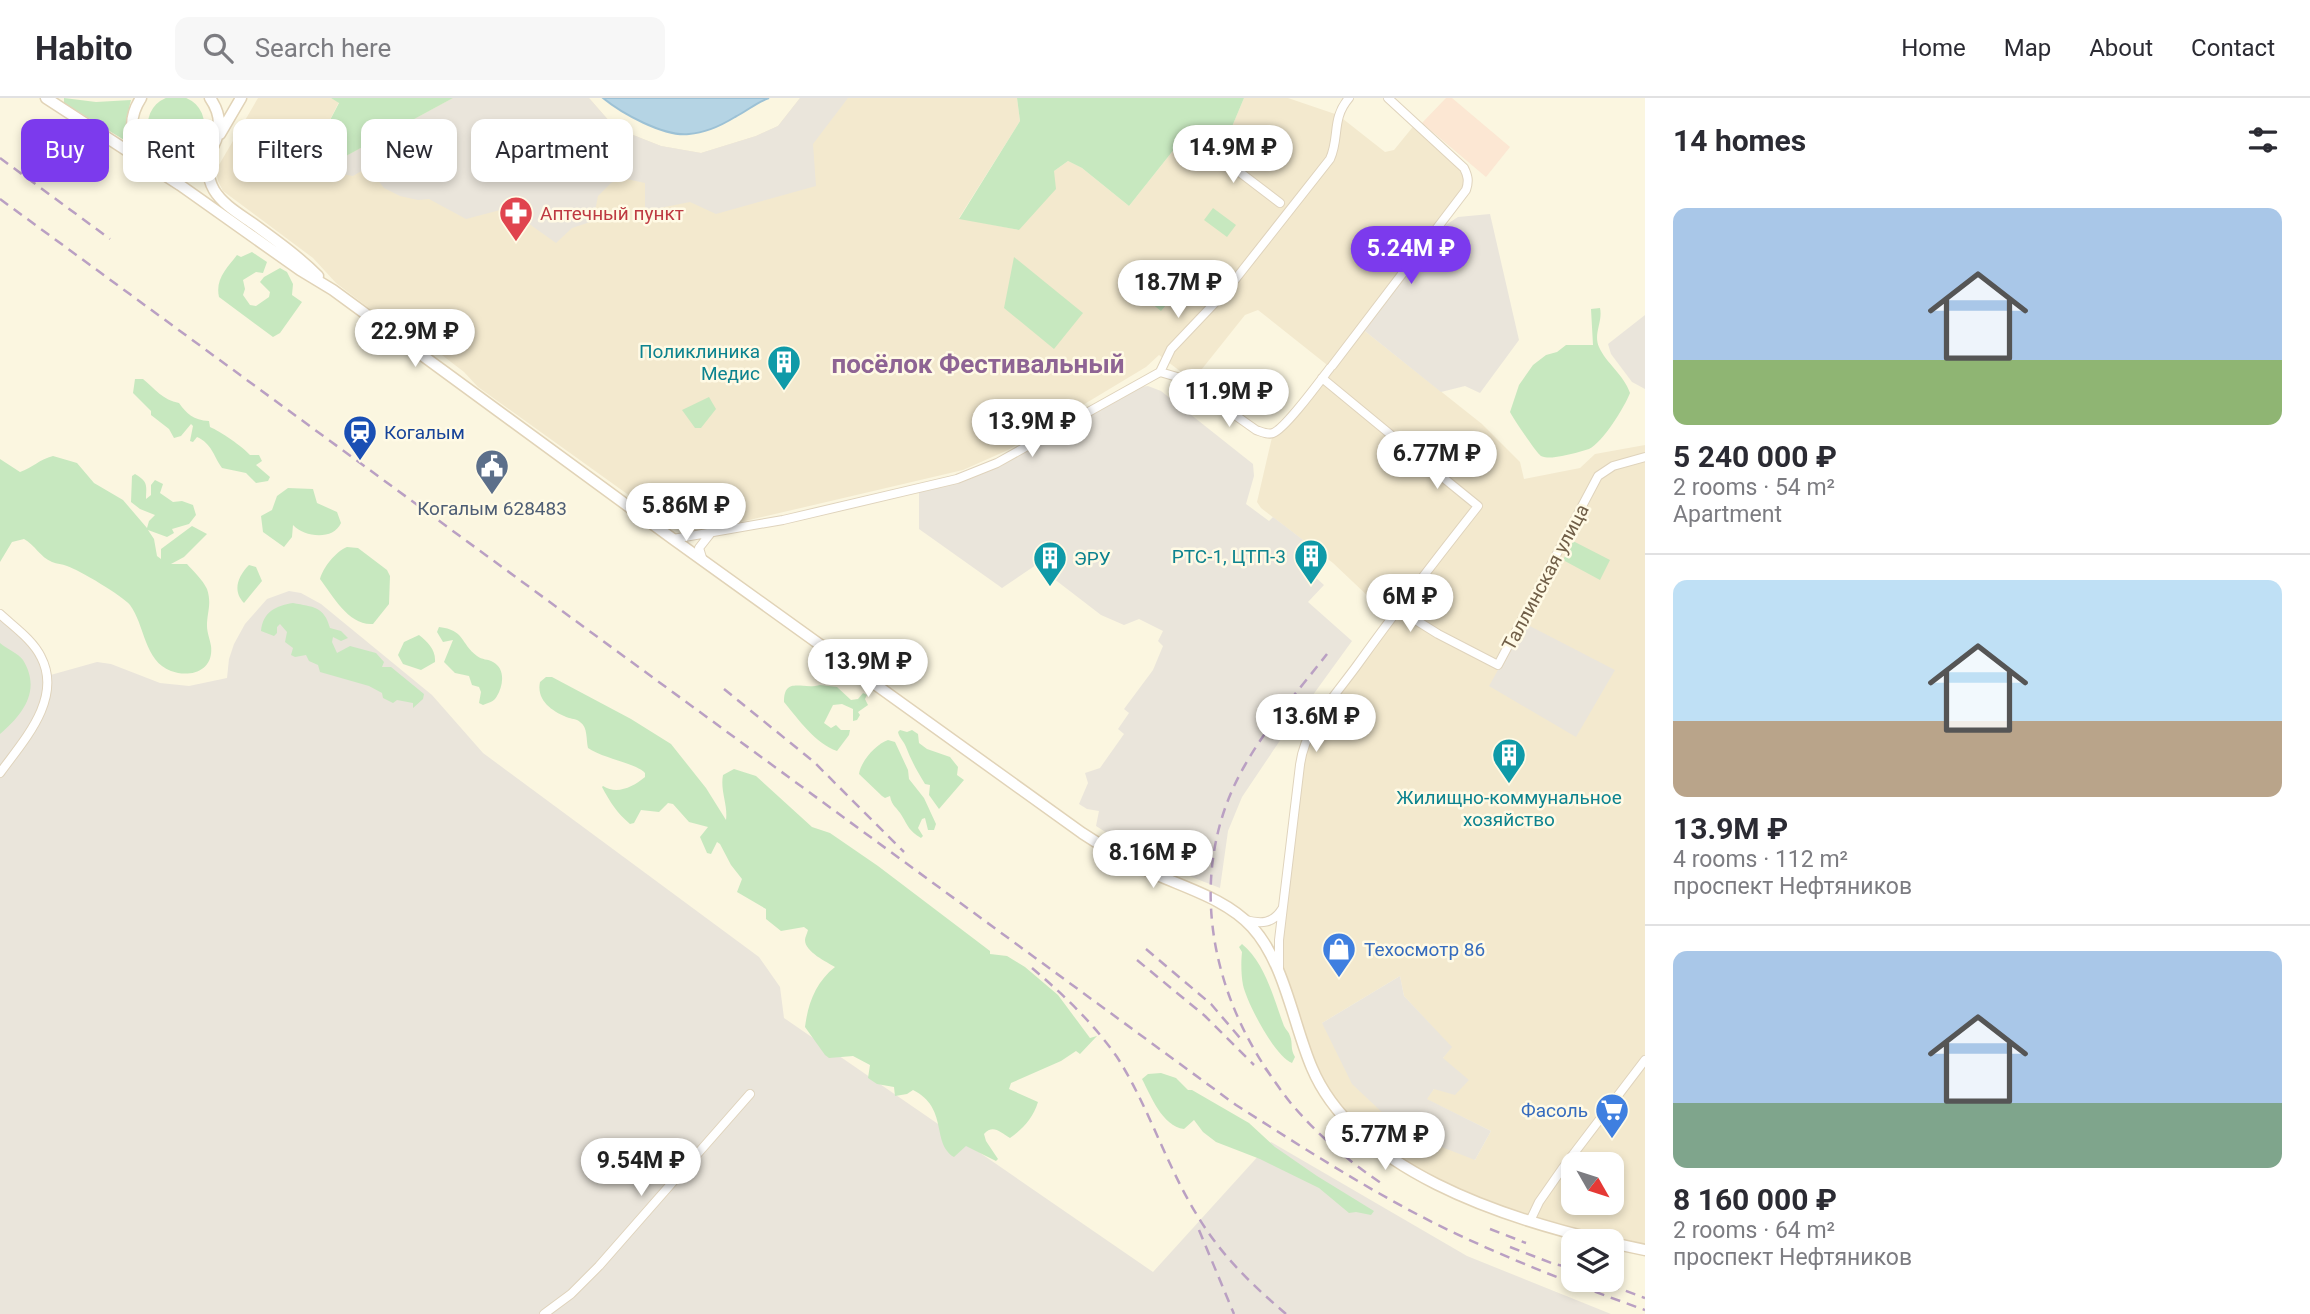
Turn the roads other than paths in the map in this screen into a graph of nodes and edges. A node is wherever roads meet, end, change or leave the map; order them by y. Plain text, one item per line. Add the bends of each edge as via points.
1 (46, 98) edge
2 (141, 98) edge
3 (210, 98) edge
4 (242, 98) edge
5 (1349, 98) edge
6 (1388, 98) edge
7 (133, 119) edge
8 (219, 119) edge
9 (219, 135) edge
10 (1204, 145) dead end
11 (118, 146) junction
12 (123, 148) edge
13 (176, 182) edge
14 (212, 182) edge
15 (180, 185) junction
16 (1289, 211) junction
17 (333, 290) junction
18 (1160, 372) junction
19 (1322, 378) junction
20 (1645, 457) edge
21 (710, 534) junction
22 (673, 539) junction
23 (704, 561) junction
24 (1398, 609) junction
25 (0, 614) edge
26 (0, 773) edge
27 (1283, 906) junction
28 (1244, 919) junction
29 (1279, 975) junction
30 (1645, 1060) edge
31 (750, 1094) dead end
32 (1530, 1221) junction
33 (1561, 1229) edge
34 (1624, 1246) edge
35 (1645, 1250) edge
36 (544, 1314) edge

1 - 11 main road
2 - 7 main road
3 - 8 main road
4 - 9 main road
5 - 16 street via 1338,114 1330,159
6 - 19 street via 1464,168 1468,183
10 - 16 street
11 - 12 main road
11 - 15 main road
13 - 15 main road
14 - 17 main road via 232,208 301,259
15 - 17 main road
16 - 18 street via 1229,288 1171,349
17 - 22 main road
18 - 19 street via 1184,379 1256,430 1269,433 1284,424
18 - 21 street via 957,480
19 - 24 street via 1478,506
20 - 24 street, Таллинская улица via 1613,466 1598,476 1498,665
21 - 22 street
21 - 23 street via 699,548
22 - 23 main road
23 - 28 main road via 1082,833 1131,863 1219,902
24 - 27 street via 1305,740
25 - 26 street via 36,648 47,676 38,718
27 - 28 street via 1277,917 1267,922
27 - 29 street
28 - 29 main road via 1264,943
29 - 32 main road via 1317,1079 1354,1127 1389,1156 1427,1178
30 - 32 street via 1562,1169
31 - 36 street via 598,1266
32 - 33 main road
34 - 35 main road

